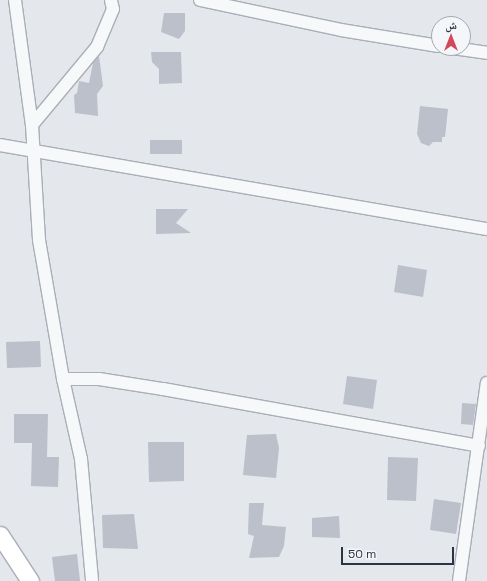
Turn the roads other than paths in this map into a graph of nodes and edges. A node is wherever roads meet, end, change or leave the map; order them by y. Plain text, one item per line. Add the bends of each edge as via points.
1 (15, 0) edge
2 (111, 0) edge
3 (200, 0) edge
4 (431, 45) edge
5 (471, 51) edge
6 (487, 53) edge
7 (32, 125) junction
8 (0, 145) edge
9 (34, 151) junction
10 (487, 229) edge
11 (64, 379) junction
12 (487, 383) edge
13 (479, 446) junction
14 (0, 535) edge
15 (30, 581) edge
16 (92, 581) edge
17 (459, 581) edge

1 - 7 street
2 - 7 street via 113,9 97,47
3 - 4 street via 342,30
5 - 6 street
7 - 9 street
8 - 9 street
9 - 10 street
9 - 11 street via 39,240
11 - 13 street via 99,379 163,389
11 - 16 street via 81,459
12 - 13 street
13 - 17 street
14 - 15 main road

